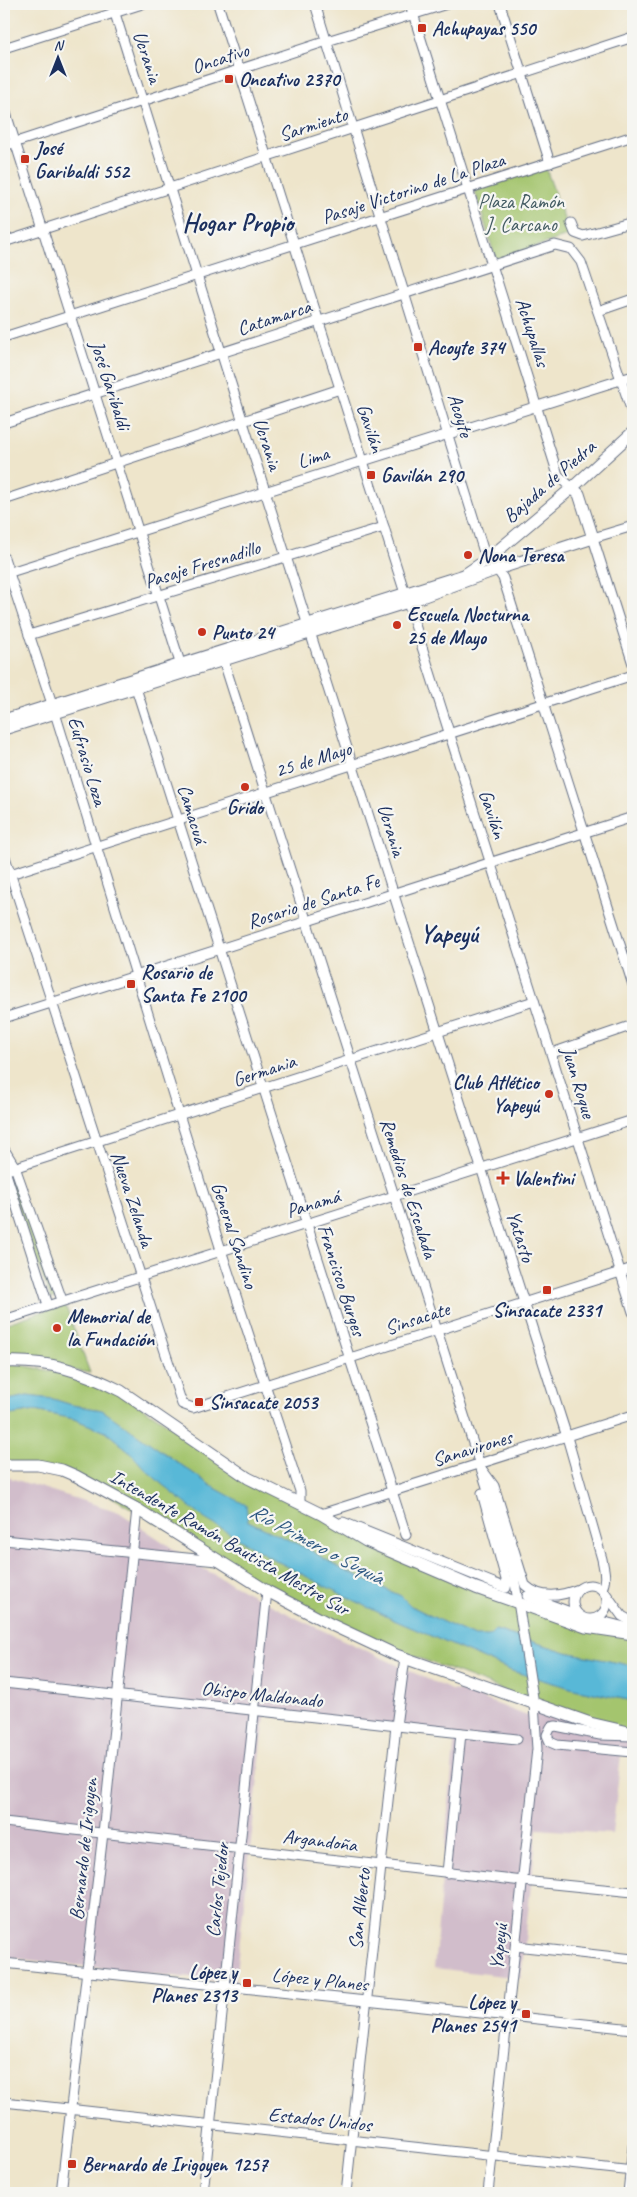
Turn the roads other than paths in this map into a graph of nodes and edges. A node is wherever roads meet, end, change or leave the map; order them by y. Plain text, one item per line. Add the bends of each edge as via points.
1 (142, 4) edge
2 (218, 4) edge
3 (315, 4) edge
4 (410, 4) edge
5 (447, 4) edge
6 (500, 4) edge
7 (114, 8) edge
8 (413, 14) junction
9 (633, 37) edge
10 (327, 41) junction
11 (4, 48) edge
12 (239, 70) junction
13 (522, 74) junction
14 (144, 101) junction
15 (440, 101) junction
16 (4, 107) edge
17 (354, 129) junction
18 (633, 136) edge
19 (15, 143) junction
20 (4, 146) edge
21 (266, 157) junction
22 (550, 162) junction
23 (171, 187) junction
24 (467, 189) junction
25 (381, 216) junction
26 (633, 222) edge
27 (571, 223) dead end
28 (43, 228) junction
29 (4, 242) edge
30 (294, 244) junction
31 (492, 266) junction
32 (198, 275) junction
33 (405, 293) junction
34 (633, 299) edge
35 (598, 311) junction
36 (70, 315) junction
37 (319, 321) junction
38 (4, 337) edge
39 (222, 352) junction
40 (633, 376) edge
41 (621, 379) junction
42 (340, 389) junction
43 (94, 394) junction
44 (537, 407) junction
45 (633, 415) edge
46 (243, 422) junction
47 (4, 423) edge
48 (633, 432) edge
49 (448, 433) junction
50 (362, 459) junction
51 (117, 461) junction
52 (572, 488) junction
53 (265, 491) junction
54 (4, 500) edge
55 (633, 526) edge
56 (384, 527) junction
57 (139, 530) junction
58 (593, 538) junction
59 (286, 557) junction
60 (4, 558) edge
61 (489, 558) junction
62 (498, 569) junction
63 (6, 573) edge
64 (159, 596) junction
65 (407, 597) junction
66 (309, 628) junction
67 (29, 635) junction
68 (222, 656) junction
69 (633, 664) edge
70 (181, 669) junction
71 (633, 675) edge
72 (136, 688) junction
73 (542, 704) junction
74 (53, 708) junction
75 (4, 720) edge
76 (4, 729) edge
77 (449, 734) junction
78 (353, 765) junction
79 (264, 793) junction
80 (633, 817) edge
81 (177, 821) junction
82 (584, 832) junction
83 (95, 847) junction
84 (4, 854) edge
85 (490, 863) junction
86 (7, 875) edge
87 (393, 894) junction
88 (305, 922) junction
89 (218, 950) junction
90 (136, 976) junction
91 (633, 985) edge
92 (534, 1001) junction
93 (52, 1003) junction
94 (4, 1018) edge
95 (633, 1025) edge
96 (438, 1032) junction
97 (552, 1054) junction
98 (350, 1061) junction
99 (262, 1089) junction
100 (179, 1116) junction
101 (633, 1120) edge
102 (578, 1138) junction
103 (97, 1143) junction
104 (4, 1149) edge
105 (4, 1166) edge
106 (16, 1167) junction
107 (482, 1168) junction
108 (4, 1171) edge
109 (393, 1196) junction
110 (306, 1224) junction
111 (221, 1250) junction
112 (633, 1268) edge
113 (621, 1272) junction
114 (140, 1276) junction
115 (62, 1300) junction
116 (524, 1302) junction
117 (48, 1305) junction
118 (633, 1312) edge
119 (4, 1320) edge
120 (436, 1331) junction
121 (349, 1358) junction
122 (4, 1362) edge
123 (266, 1384) junction
124 (182, 1404) joint
125 (633, 1415) edge
126 (567, 1437) junction
127 (478, 1464) junction
128 (4, 1465) edge
129 (392, 1491) junction
130 (300, 1504) junction
131 (137, 1509) junction
132 (321, 1514) junction
133 (406, 1535) dead end
134 (4, 1540) edge
135 (133, 1553) junction
136 (219, 1561) junction
137 (578, 1589) junction
138 (267, 1591) junction
139 (603, 1591) junction
140 (523, 1599) junction
141 (578, 1615) junction
142 (594, 1619) junction
143 (633, 1622) edge
144 (633, 1629) edge
145 (633, 1634) edge
146 (406, 1658) junction
147 (4, 1684) edge
148 (116, 1696) junction
149 (534, 1704) junction
150 (254, 1710) junction
151 (396, 1726) junction
152 (461, 1733) junction
153 (633, 1735) edge
154 (517, 1739) dead end
155 (633, 1752) edge
156 (4, 1822) edge
157 (103, 1833) junction
158 (239, 1849) junction
159 (381, 1865) junction
160 (448, 1873) junction
161 (523, 1881) junction
162 (633, 1892) edge
163 (516, 1946) junction
164 (633, 1959) edge
165 (4, 1963) edge
166 (86, 1972) junction
167 (225, 1987) junction
168 (367, 2001) junction
169 (508, 2015) junction
170 (633, 2029) edge
171 (4, 2102) edge
172 (71, 2109) junction
173 (210, 2124) junction
174 (352, 2140) junction
175 (633, 2146) edge
176 (492, 2156) junction
177 (632, 2171) edge
178 (61, 2193) edge
179 (203, 2193) edge
180 (346, 2193) edge
181 (488, 2193) edge
182 (628, 2193) edge

1 - 7 street
2 - 12 street, Gavilán
3 - 10 street, Acoyte
4 - 8 street, Achupallas
5 - 8 street, Oncativo
6 - 13 street
7 - 11 street
7 - 14 street, Ucrania
8 - 10 street, Oncativo
8 - 15 street, Achupallas
9 - 13 street, Sarmiento
10 - 12 street, Oncativo
10 - 17 street, Acoyte
12 - 14 street, Oncativo
12 - 21 street, Gavilán
13 - 15 street, Sarmiento
13 - 22 street
14 - 19 street, Oncativo
14 - 23 street, Ucrania
15 - 17 street, Sarmiento
15 - 24 street, Achupallas
16 - 19 street, José Garibaldi
17 - 21 street, Sarmiento
17 - 25 street, Acoyte
18 - 22 street, Pasaje Victorino de La Plaza
19 - 20 street, Oncativo
19 - 28 street, José Garibaldi
21 - 23 street, Sarmiento
21 - 30 street, Gavilán
22 - 24 street, Pasaje Victorino de La Plaza
23 - 28 street, Sarmiento
23 - 32 street, Ucrania
24 - 25 street, Pasaje Victorino de La Plaza
24 - 31 street, Achupallas
25 - 30 street, Pasaje Victorino de La Plaza
25 - 33 street, Acoyte
26 - 27 street via 583,236 575,233
28 - 29 street, Sarmiento
28 - 36 street, José Garibaldi
30 - 32 street, Pasaje Victorino de La Plaza
30 - 37 street, Gavilán
31 - 33 street, Catamarca
31 - 35 street, Catamarca via 555,245 566,247 578,256
31 - 44 street, Achupallas
32 - 36 street, Pasaje Victorino de La Plaza
32 - 39 street, Ucrania
33 - 37 street, Catamarca
33 - 49 street, Acoyte
34 - 35 street
35 - 41 street
36 - 38 street, Pasaje Victorino de La Plaza
36 - 43 street, José Garibaldi
37 - 39 street, Catamarca
37 - 42 street, Gavilán
39 - 43 street, Catamarca
39 - 46 street, Ucrania
40 - 41 street, Lima
41 - 44 street, Lima
41 - 45 street
42 - 46 street
42 - 50 street, Gavilán
43 - 47 street, Catamarca
43 - 51 street, José Garibaldi
44 - 49 street, Lima
44 - 52 street, Achupallas via 558,475
46 - 51 street
46 - 53 street, Ucrania
48 - 52 main road, Bajada de Piedra
49 - 50 street, Lima
49 - 61 street, Acoyte
50 - 53 street, Lima
50 - 56 street, Gavilán
51 - 54 street
51 - 57 street, José Garibaldi
52 - 58 main road, Achupallas via 579,494
52 - 61 main road, Bajada de Piedra
53 - 57 street, Lima
53 - 59 street, Ucrania
55 - 58 street
56 - 59 street, Pasaje Fresnadillo
56 - 65 street, Gavilán
57 - 63 street, Lima
57 - 64 street, José Garibaldi
58 - 62 main road
58 - 69 street, Achupallas
59 - 64 street, Pasaje Fresnadillo
59 - 66 street, Ucrania
60 - 63 street, Eufrasio Loza
61 - 62 street, Acoyte
61 - 65 main road, Bajada de Piedra via 464,576
62 - 65 main road
62 - 73 street, Acoyte
63 - 67 street, Eufrasio Loza
64 - 67 street, Pasaje Fresnadillo
64 - 70 street, José Garibaldi
65 - 66 main road
65 - 77 street, Gavilán
66 - 68 main road
66 - 78 street, Ucrania
67 - 74 street, Eufrasio Loza
68 - 70 main road
68 - 79 street
70 - 72 main road
70 - 74 main road
71 - 73 street, 25 de Mayo
72 - 74 main road
72 - 81 street, Camacuá
73 - 77 street, 25 de Mayo
73 - 82 street, Acoyte
74 - 75 main road
74 - 76 main road
74 - 83 street, Eufrasio Loza
77 - 78 street, 25 de Mayo
77 - 85 street, Gavilán
78 - 79 street, 25 de Mayo
78 - 87 street, Ucrania
79 - 81 street, 25 de Mayo
79 - 88 street
80 - 82 street, Rosario de Santa Fe
81 - 83 street, 25 de Mayo
81 - 89 street, Camacuá
82 - 85 street, Rosario de Santa Fe
82 - 91 street, Acoyte
83 - 86 street, 25 de Mayo
83 - 90 street, Eufrasio Loza
84 - 86 street, Nueva Zelanda
85 - 87 street, Rosario de Santa Fe
85 - 92 street, Juan Roque
86 - 93 street, Nueva Zelanda
87 - 88 street, Rosario de Santa Fe
87 - 96 street, Yatasto
88 - 89 street, Rosario de Santa Fe
88 - 98 street, Remedios de Escalada
89 - 90 street, Rosario de Santa Fe
89 - 99 street, Francisco Burges
90 - 93 street, Rosario de Santa Fe
90 - 100 street, General Sandino
92 - 96 street, Germania
92 - 97 street, Juan Roque
93 - 94 street, Rosario de Santa Fe
93 - 103 street, Nueva Zelanda
95 - 97 street
96 - 98 street, Germania
96 - 107 street, Yatasto
97 - 102 street, Juan Roque
98 - 99 street, Germania
98 - 109 street, Remedios de Escalada
99 - 100 street, Germania
99 - 110 street, Francisco Burges
100 - 103 street, Germania
100 - 111 street, General Sandino
101 - 102 street, Panamá
102 - 107 street, Panamá
102 - 113 street, Juan Roque
103 - 106 street, Germania
103 - 114 street, Nueva Zelanda
104 - 106 street
105 - 108 street
106 - 108 street, Germania
106 - 115 street
107 - 109 street, Panamá
107 - 116 street, Yatasto
108 - 117 street
109 - 110 street, Panamá
109 - 120 street, Remedios de Escalada
110 - 111 street, Panamá
110 - 121 street, Francisco Burges
111 - 114 street, Panamá
111 - 123 street, General Sandino
112 - 113 street, Sinsacate
113 - 116 street, Sinsacate
113 - 118 street, Juan Roque
114 - 115 street, Panamá
114 - 124 street, Nueva Zelanda
115 - 117 street, Panamá
116 - 120 street, Sinsacate
116 - 126 street, Yatasto
117 - 119 street, Panamá
120 - 121 street, Sinsacate
120 - 127 street, Remedios de Escalada
121 - 123 street, Sinsacate
121 - 129 street, Francisco Burges
122 - 130 main road via 40,1363 100,1380 248,1478
123 - 124 street, Sinsacate via 192,1408
123 - 130 street, General Sandino via 300,1491
125 - 126 street, Sanavirones
126 - 127 street, Sanavirones
126 - 139 street, Yatasto via 602,1559
127 - 129 street, Sanavirones
127 - 132 street, Remedios de Escalada via 506,1588
127 - 140 street, Remedios de Escalada
127 - 140 street, Remedios de Escalada via 494,1486 524,1583
128 - 131 main road, Intendente Ramón Bautista Mestre Sur via 38,1465 62,1470
129 - 132 street, Sanavirones
129 - 133 street, Francisco Burges
130 - 132 main road
131 - 135 street, Bernardo de Irigoyen
131 - 136 main road, Intendente Ramón Bautista Mestre Sur
132 - 140 main road via 366,1541 476,1588
134 - 135 street
135 - 136 street
135 - 148 street, Bernardo de Irigoyen
136 - 138 main road, Intendente Ramón Bautista Mestre Sur
137 - 139 street via 588,1585
137 - 140 street
137 - 141 street via 573,1599
138 - 146 main road, Intendente Ramón Bautista Mestre Sur
138 - 150 street, Carlos Tejedor
139 - 142 street via 606,1609
139 - 143 street via 622,1616
140 - 141 street
140 - 145 main road via 586,1627
140 - 149 street, Yapeyú
141 - 142 street
142 - 144 street
146 - 149 main road, Intendente Ramón Bautista Mestre Sur
146 - 151 street, San Alberto
147 - 148 street, Obispo Maldonado
148 - 150 street, Obispo Maldonado
148 - 157 street, Bernardo de Irigoyen
149 - 153 main road, Intendente Ramón Bautista Mestre Sur
149 - 161 street, Yapeyú via 537,1749
150 - 151 street, Obispo Maldonado
150 - 158 street, Carlos Tejedor
151 - 152 street, Obispo Maldonado
151 - 159 street, San Alberto
152 - 154 street, Obispo Maldonado
152 - 160 street
153 - 155 street via 600,1735 556,1726 551,1727 547,1735 550,1742 557,1745
156 - 157 street, Argandoña
157 - 158 street, Argandoña
157 - 166 street, Bernardo de Irigoyen
158 - 159 street, Argandoña
158 - 167 street, Carlos Tejedor
159 - 160 street, Argandoña
159 - 168 street, San Alberto
160 - 161 street, Argandoña
161 - 162 street, Argandoña
161 - 163 street, Yapeyú
163 - 164 street
163 - 169 street, Yapeyú
165 - 166 street, López y Planes
166 - 167 street, López y Planes
166 - 172 street, Bernardo de Irigoyen
167 - 168 street, López y Planes
167 - 173 street, Carlos Tejedor
168 - 169 street, López y Planes
168 - 174 street, San Alberto
169 - 170 street, López y Planes
169 - 176 street, Yapeyú
171 - 172 street, Estados Unidos
172 - 173 street, Estados Unidos
172 - 178 street, Bernardo de Irigoyen
173 - 174 street, Estados Unidos
173 - 179 street, Carlos Tejedor
174 - 176 street, Estados Unidos
174 - 180 street, San Alberto
175 - 177 street
176 - 177 street, Estados Unidos
176 - 181 street, Yapeyú
177 - 182 street

